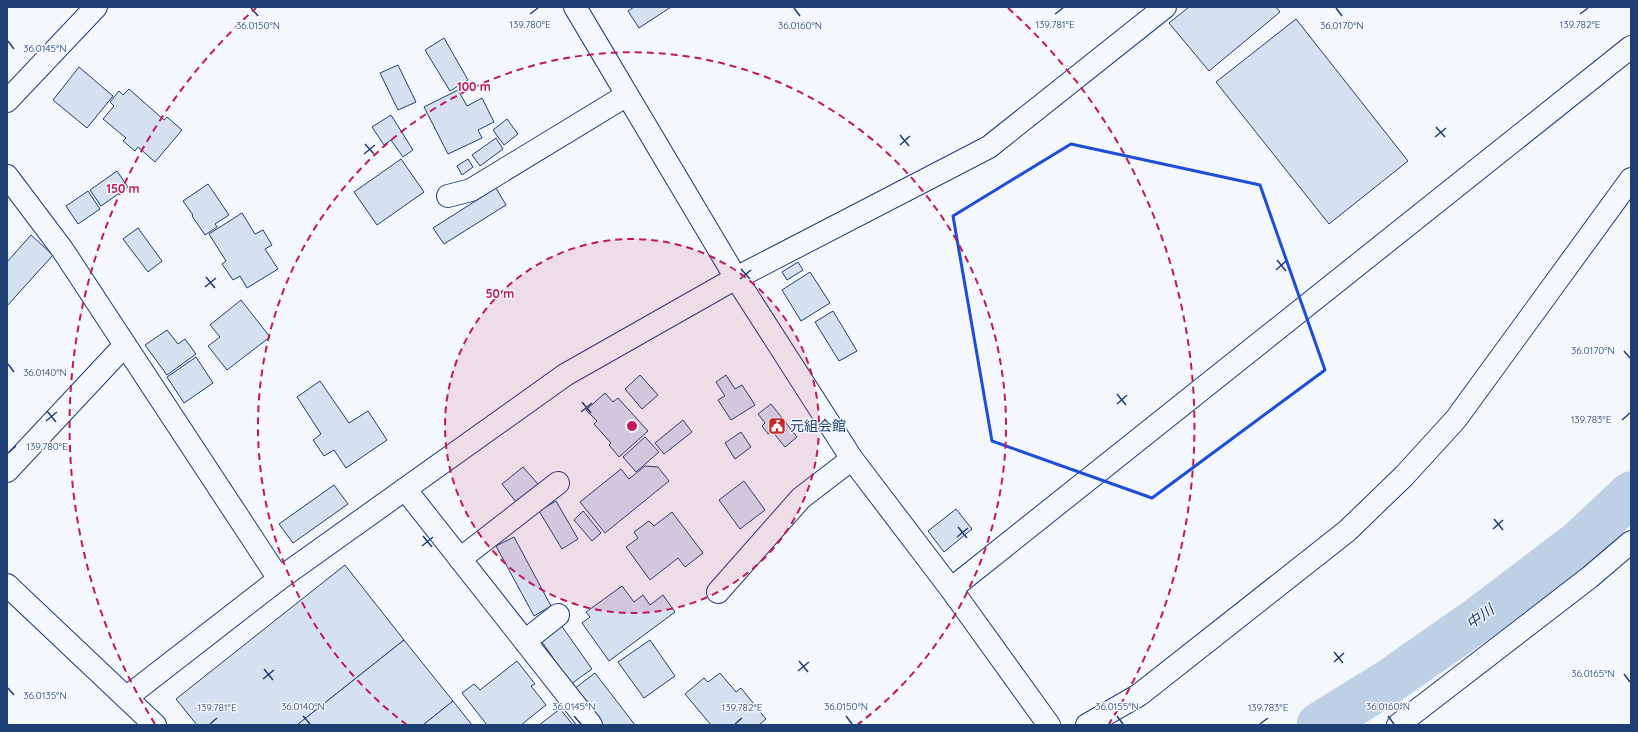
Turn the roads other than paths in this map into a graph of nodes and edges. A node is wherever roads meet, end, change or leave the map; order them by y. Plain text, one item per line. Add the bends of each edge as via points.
1 (96, 7) edge
2 (575, 7) edge
3 (1165, 7) edge
4 (1631, 46) edge
5 (627, 95) junction
6 (7, 101) edge
7 (7, 176) edge
8 (1631, 179) edge
9 (448, 196) dead end
10 (736, 278) junction
11 (125, 344) junction
12 (852, 459) junction
13 (7, 471) edge
14 (558, 482) dead end
15 (405, 489) junction
16 (1631, 542) edge
17 (460, 559) junction
18 (279, 579) junction
19 (7, 585) edge
20 (951, 589) junction
21 (718, 592) dead end
22 (558, 615) dead end
23 (525, 641) junction
24 (127, 697) junction
25 (155, 725) edge
26 (591, 725) edge
27 (1049, 725) edge
28 (1087, 725) edge
29 (1398, 725) edge

1 - 6 street
2 - 5 street
3 - 10 street via 989,147
4 - 20 street
5 - 9 street via 471,190
5 - 10 street
7 - 11 street via 62,249
8 - 28 street via 1456,419 1404,476 1347,531 1139,695
10 - 12 street
10 - 15 street via 565,375
11 - 13 street
11 - 18 street
12 - 20 street
12 - 21 street via 801,498
14 - 17 street
15 - 17 street
15 - 18 street
16 - 29 street via 1590,577
17 - 23 street
18 - 24 street
19 - 24 street
20 - 27 street
22 - 23 street
23 - 26 street
24 - 25 street

